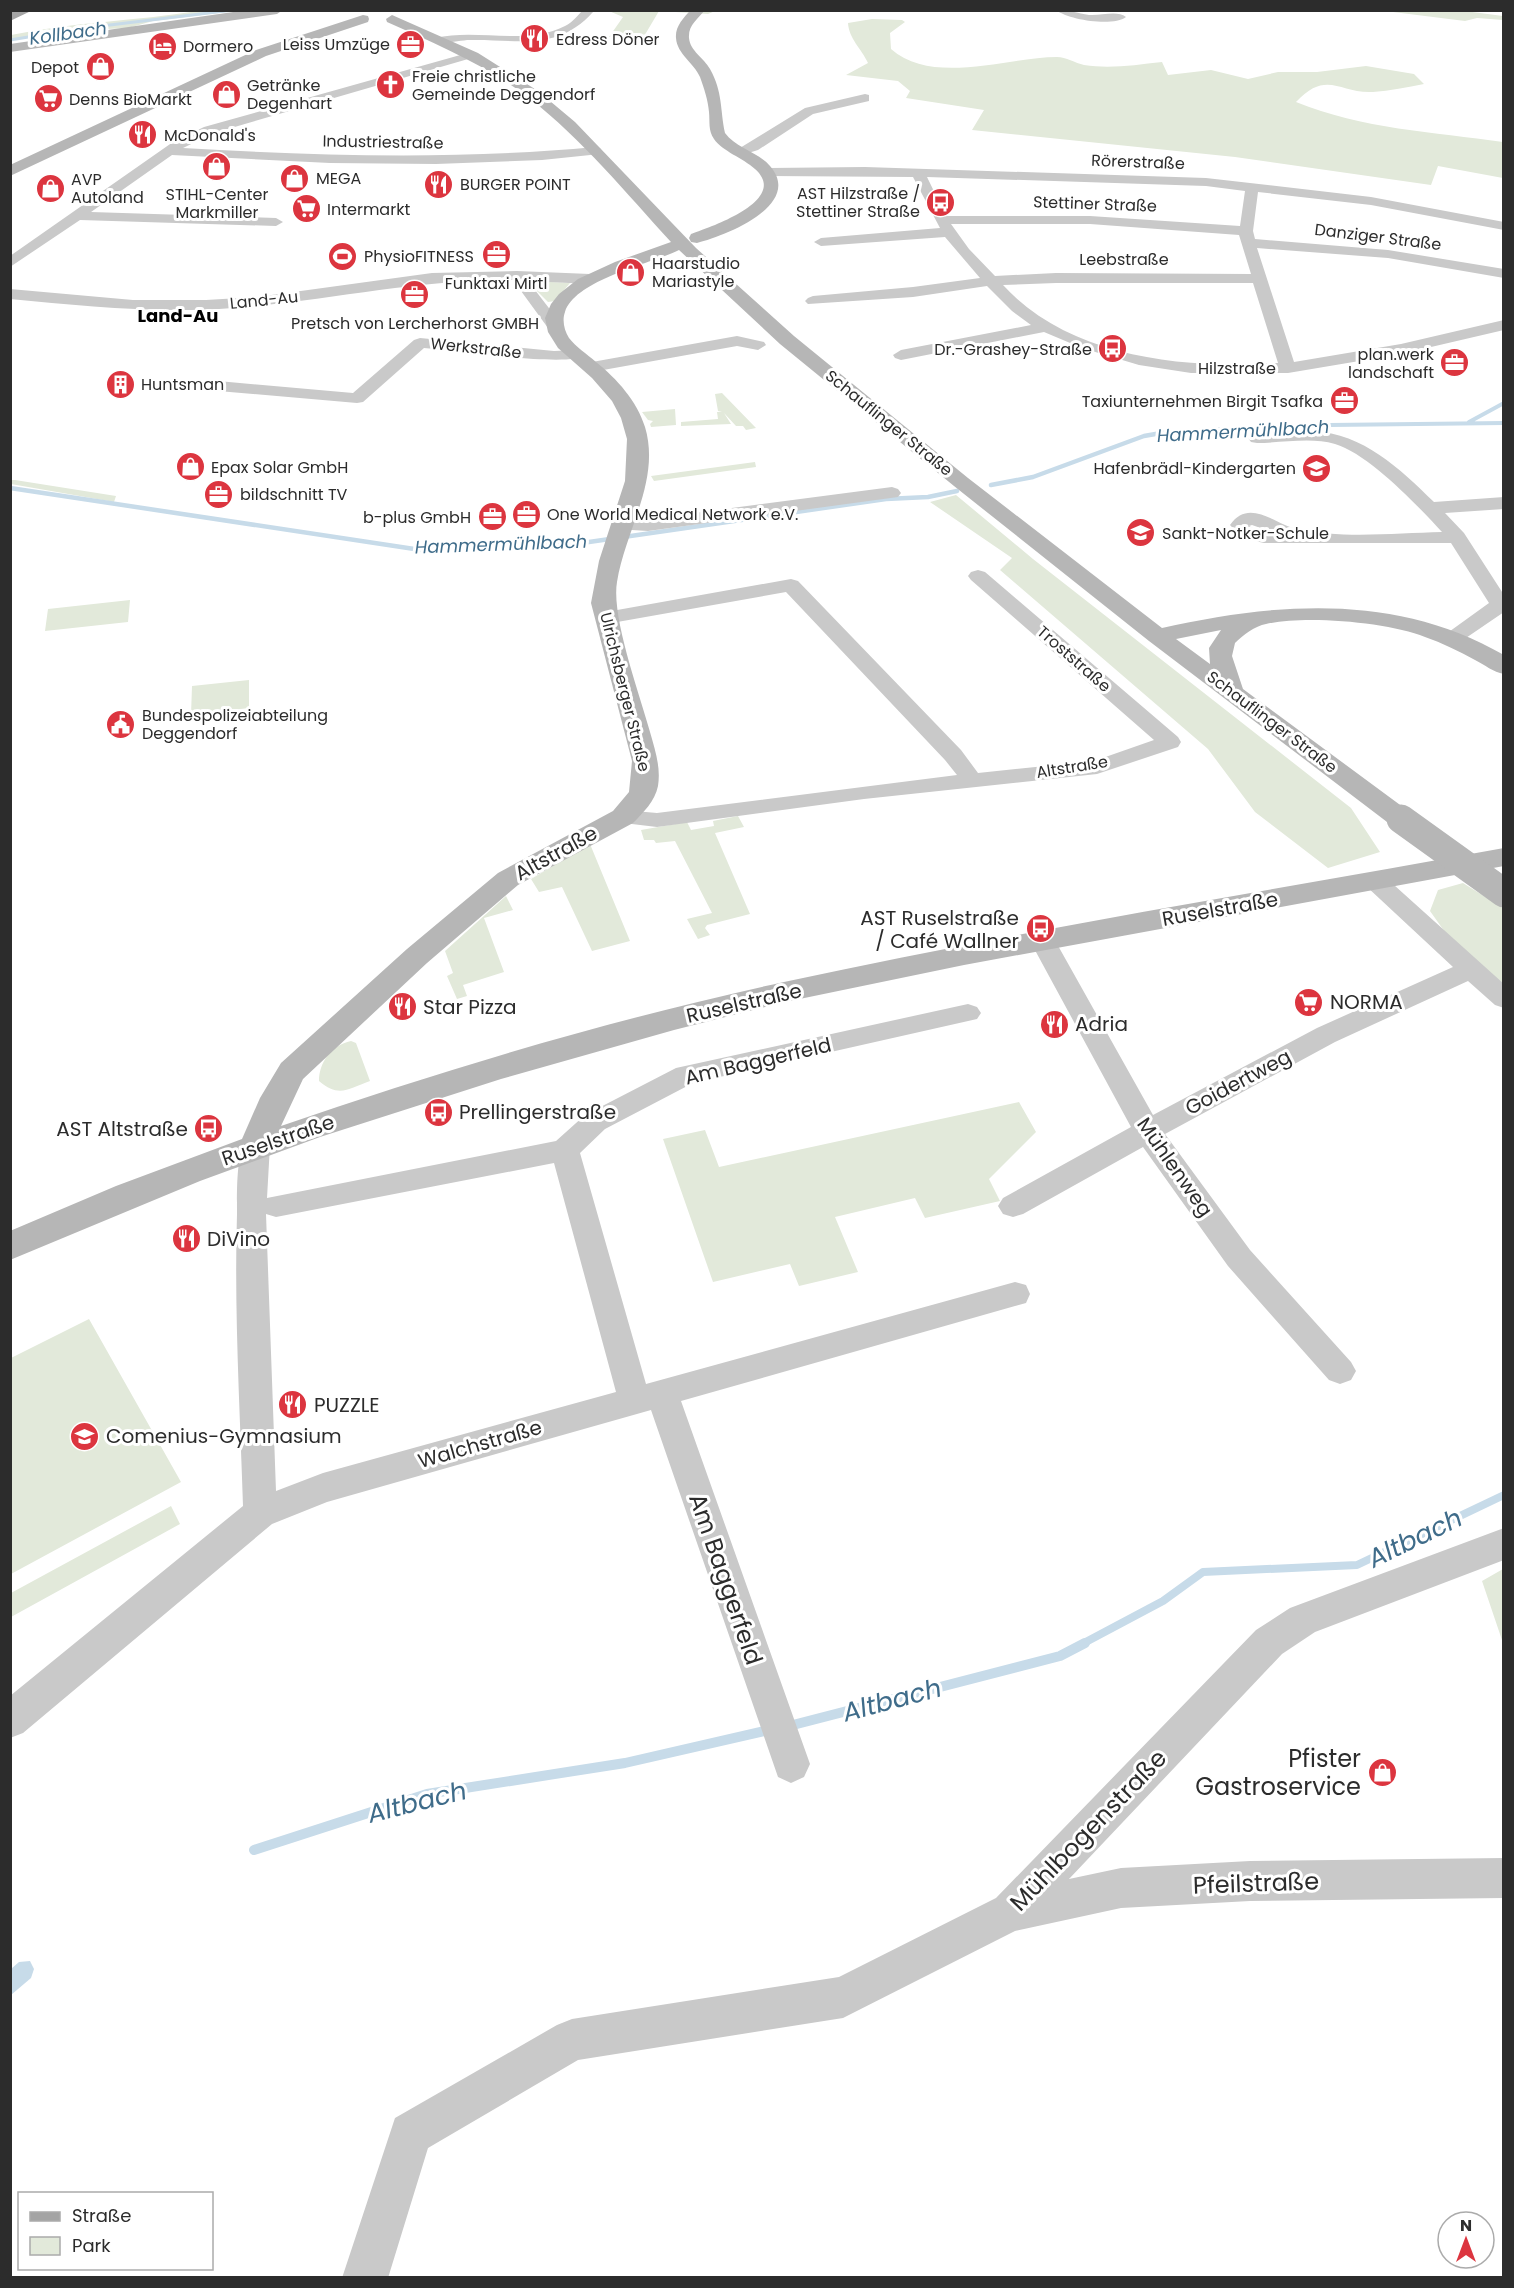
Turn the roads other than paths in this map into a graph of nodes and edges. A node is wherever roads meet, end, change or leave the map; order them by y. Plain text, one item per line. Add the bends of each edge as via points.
1 (27, 10) edge
2 (263, 10) edge
3 (278, 10) edge
4 (699, 10) edge
5 (1061, 10) edge
6 (588, 12) edge
7 (360, 13) edge
8 (395, 15) edge
9 (10, 17) edge
10 (1121, 17) dead end
11 (76, 39) junction
12 (439, 40) junction
13 (10, 48) edge
14 (471, 56) junction
15 (866, 98) dead end
16 (171, 151) junction
17 (595, 151) junction
18 (742, 151) junction
19 (10, 171) edge
20 (768, 172) junction
21 (918, 173) junction
22 (1252, 186) junction
23 (76, 216) junction
24 (276, 222) dead end
25 (946, 226) junction
26 (1503, 226) edge
27 (1247, 237) junction
28 (697, 238) dead end
29 (821, 242) dead end
30 (672, 247) dead end
31 (10, 263) edge
32 (1503, 274) edge
33 (517, 276) junction
34 (590, 279) junction
35 (1258, 279) junction
36 (990, 281) junction
37 (10, 294) edge
38 (813, 301) dead end
39 (554, 325) junction
40 (1503, 325) edge
41 (1046, 327) junction
42 (758, 345) dead end
43 (576, 355) junction
44 (902, 355) dead end
45 (592, 367) junction
46 (1288, 368) junction
47 (218, 386) dead end
48 (1257, 438) dead end
49 (892, 493) dead end
50 (1503, 503) edge
51 (1430, 508) junction
52 (620, 533) junction
53 (1296, 537) dead end
54 (1457, 537) junction
55 (978, 576) dead end
56 (1502, 605) edge
57 (606, 618) junction
58 (1256, 619) junction
59 (1232, 633) junction
60 (1157, 636) junction
61 (1453, 638) junction
62 (1178, 652) junction
63 (1503, 668) edge
64 (1232, 692) junction
65 (1170, 742) joint
66 (972, 780) junction
67 (623, 817) junction
68 (1503, 857) edge
69 (1375, 881) junction
70 (1503, 893) edge
71 (1043, 941) junction
72 (1470, 970) junction
73 (1503, 999) edge
74 (968, 1013) dead end
75 (1148, 1132) junction
76 (256, 1145) junction
77 (565, 1150) junction
78 (276, 1206) dead end
79 (1012, 1206) dead end
80 (10, 1246) edge
81 (1015, 1294) dead end
82 (1340, 1371) dead end
83 (648, 1397) junction
84 (260, 1513) junction
85 (1503, 1544) edge
86 (10, 1720) edge
87 (782, 1738) dead end
88 (1503, 1878) edge
89 (1010, 1912) junction
90 (365, 2277) edge

1 - 9 main road
2 - 11 street
3 - 11 street
4 - 18 street via 690,16 682,39 704,69 716,109 718,133
5 - 10 street via 1088,18
6 - 12 street via 579,23 549,35
7 - 8 street
7 - 19 street via 261,53
8 - 12 street, Schauflinger Straße
11 - 13 street
12 - 14 street, Schauflinger Straße
14 - 16 street via 237,120
14 - 17 street, Schauflinger Straße via 533,94
15 - 18 street via 809,111
16 - 17 street, Industriestraße via 392,162
16 - 23 street
17 - 60 street, Schauflinger Straße via 690,252 787,340
18 - 20 street
20 - 21 street, Rörerstraße
20 - 28 street via 772,183 764,206
21 - 22 street, Rörerstraße via 1161,179
21 - 25 street, Hilzstraße
22 - 26 street, Rörerstraße via 1371,201
22 - 27 street
23 - 24 street
23 - 31 street
25 - 27 street, Stettiner Straße via 1090,220
25 - 29 street
25 - 36 street, Hilzstraße
27 - 32 street, Danziger Straße via 1388,254
27 - 35 street
30 - 34 street
33 - 34 street, Land-Au
33 - 37 street, Land-Au via 442,277 289,299 205,305 115,303
33 - 39 street
34 - 39 street via 565,297
35 - 36 street, Leebstraße via 1137,276
35 - 46 street
36 - 38 street
36 - 41 street, Hilzstraße via 1017,308
39 - 43 street, Ulrichsberger Straße
40 - 46 street, Hilzstraße via 1350,360
41 - 44 street
41 - 46 street, Hilzstraße via 1107,352 1142,361 1217,370
42 - 45 street via 737,341
43 - 45 street, Ulrichsberger Straße
43 - 47 street, Werkstraße via 420,343 357,398
45 - 52 street, Ulrichsberger Straße via 628,412 637,437 637,478
48 - 51 street via 1342,434
49 - 52 street via 648,525
50 - 51 street
51 - 54 street
52 - 57 street, Ulrichsberger Straße via 603,589
53 - 54 street
54 - 56 street
55 - 65 street, Troststraße
56 - 61 street
57 - 66 street via 791,585 953,755
57 - 67 street, Ulrichsberger Straße via 645,760 647,783 637,804
58 - 59 street
58 - 60 street via 1216,622
58 - 61 street via 1292,614 1358,615 1392,620
59 - 62 street
59 - 64 street via 1219,650
60 - 62 street, Schauflinger Straße
61 - 63 street
62 - 64 street, Schauflinger Straße
64 - 70 street, Schauflinger Straße, bridge
65 - 66 street, Altstraße via 1096,767
66 - 67 street, Altstraße via 657,820
67 - 76 street, Altstraße via 508,879 417,956 292,1071
68 - 69 street, Ruselstraße
69 - 71 street, Ruselstraße
69 - 72 street
71 - 75 street, Mühlenweg
71 - 76 street, Ruselstraße via 902,967 666,1021 438,1086
72 - 73 street
72 - 75 street, Goidertweg via 1326,1035
74 - 77 street, Am Baggerfeld via 686,1075 595,1122
75 - 79 street, Goidertweg
75 - 82 street, Mühlenweg via 1239,1258
76 - 80 street, Ruselstraße
76 - 84 street via 251,1239
77 - 78 street
77 - 83 street, Am Baggerfeld
81 - 83 street, Walchstraße
83 - 84 street, Walchstraße via 323,1488
83 - 87 street, Am Baggerfeld
84 - 86 street, Walchstraße
85 - 89 street, Mühlbogenstraße via 1303,1620 1269,1642
88 - 89 street, Pfeilstraße via 1250,1881 1120,1888
89 - 90 street, Mühlbogenstraße via 843,1997 572,2040 411,2134

